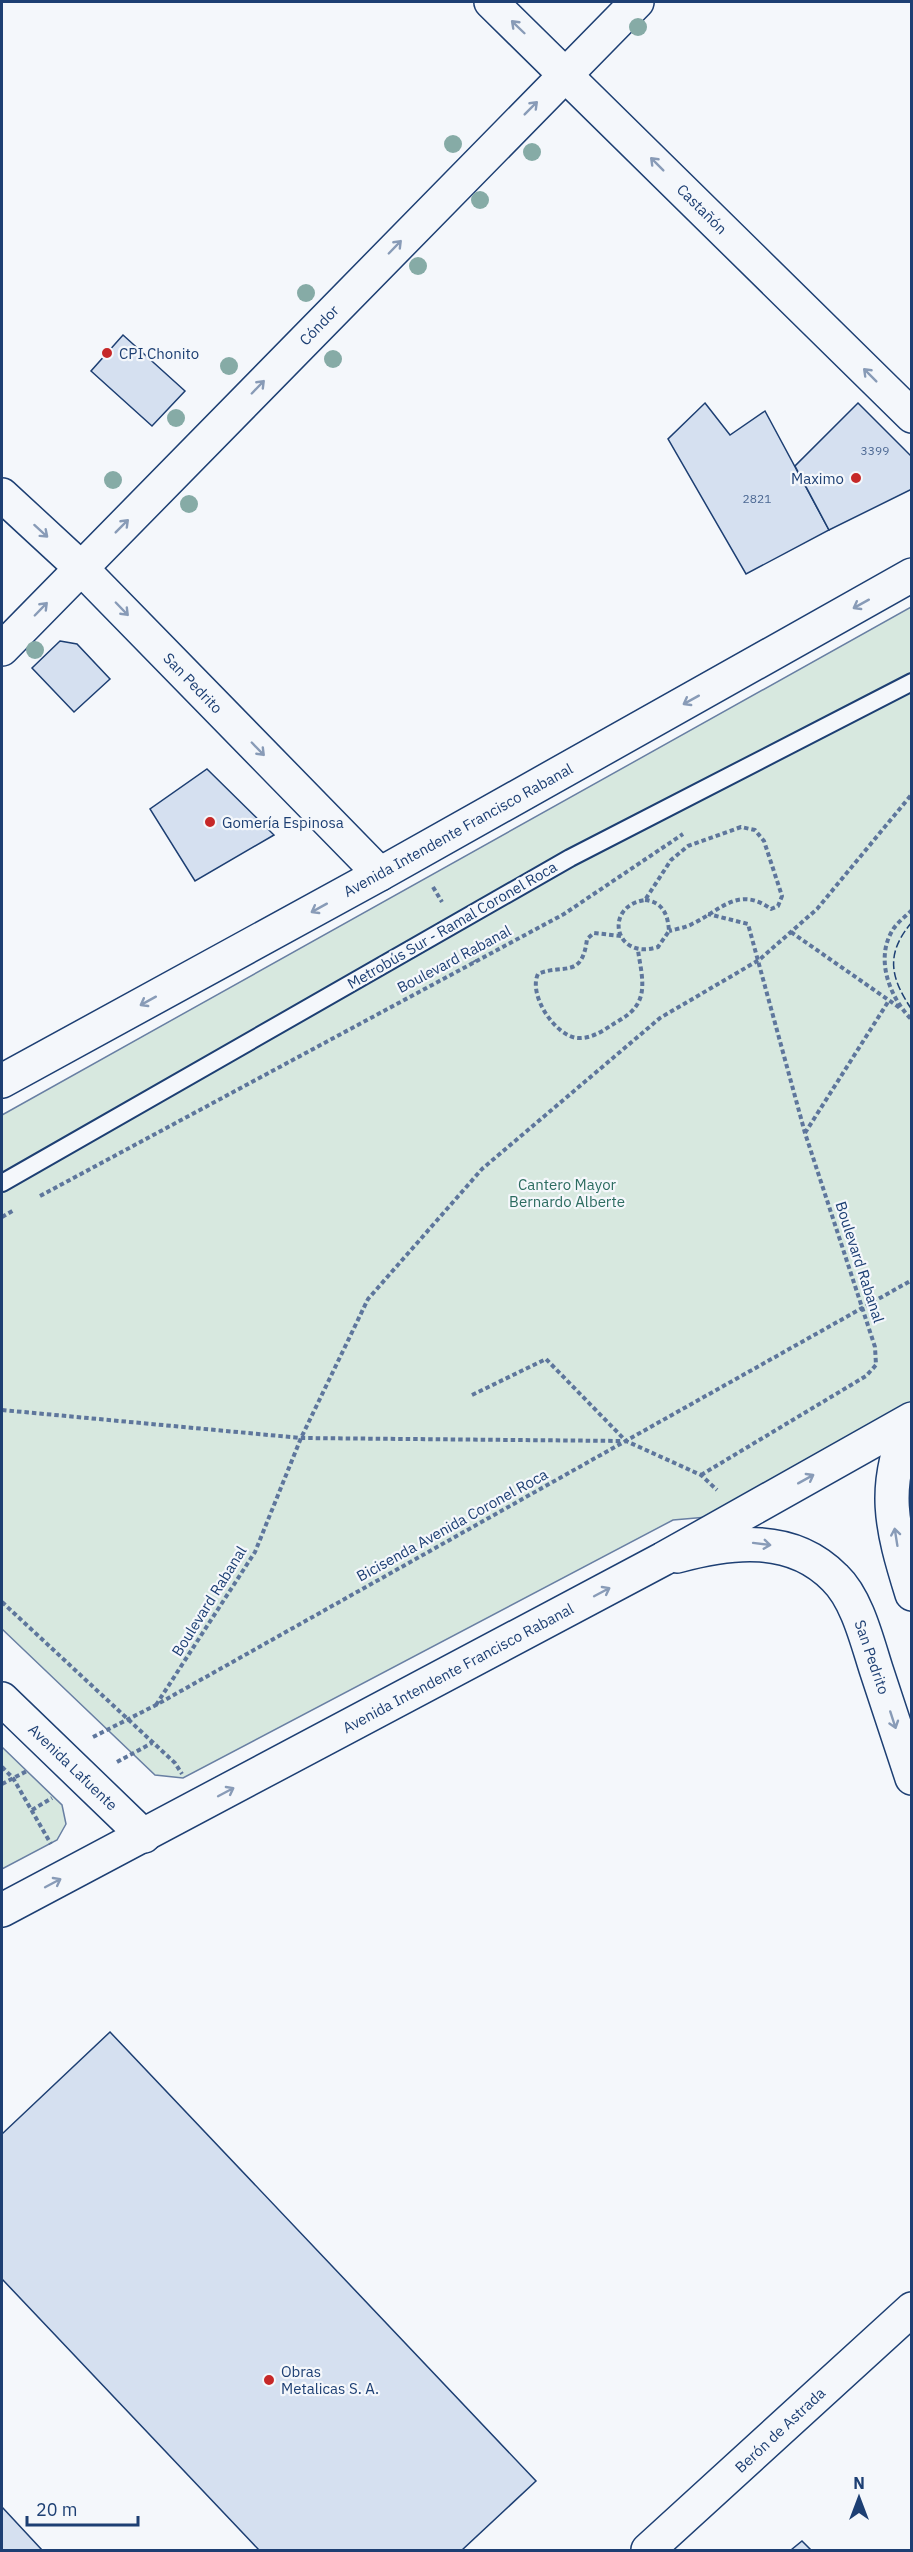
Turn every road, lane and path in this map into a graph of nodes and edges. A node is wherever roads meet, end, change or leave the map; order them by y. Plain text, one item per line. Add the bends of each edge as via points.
1 (491, 2) edge
2 (637, 2) edge
3 (566, 74) junction
4 (912, 416) edge
5 (2, 495) edge
6 (81, 568) junction
7 (912, 576) edge
8 (2, 650) edge
9 (912, 682) edge
10 (912, 794) edge
11 (688, 830) dead end
12 (380, 874) junction
13 (645, 900) junction
14 (912, 910) edge
15 (708, 914) junction
16 (669, 932) junction
17 (791, 932) junction
18 (621, 936) junction
19 (638, 951) junction
20 (759, 960) junction
21 (888, 1002) junction
22 (900, 1008) junction
23 (912, 1020) edge
24 (2, 1081) edge
25 (805, 1133) junction
26 (2, 1183) edge
27 (33, 1200) dead end
28 (23, 1205) dead end
29 (2, 1217) edge
30 (912, 1280) edge
31 (863, 1308) junction
32 (472, 1395) dead end
33 (2, 1410) edge
34 (911, 1420) edge
35 (301, 1438) junction
36 (626, 1441) junction
37 (701, 1474) junction
38 (742, 1514) junction
39 (663, 1559) junction
40 (912, 1593) edge
41 (2, 1602) edge
42 (2, 1699) edge
43 (156, 1705) junction
44 (126, 1719) junction
45 (59, 1754) junction
46 (2, 1767) edge
47 (13, 1778) junction
48 (912, 1778) edge
49 (2, 1784) edge
50 (201, 1805) junction
51 (144, 1836) junction
52 (66, 1876) junction
53 (2, 1910) edge
54 (912, 2308) edge
55 (648, 2550) edge

3 -> 1 street, Castañón
2 - 3 street, Cóndor
4 -> 3 street, Castañón
6 -> 3 street, Cóndor
5 -> 6 street, San Pedrito
8 -> 6 street, Cóndor
6 -> 12 street, San Pedrito
7 -> 12 street, Avenida Intendente Francisco Rabanal
9 - 26 lane, Metrobús Sur - Ramal Coronel Roca via 570,858
10 - 17 path, Boulevard Rabanal via 817,909
11 - 27 path, Boulevard Rabanal via 564,914
12 -> 24 street, Avenida Intendente Francisco Rabanal
13 - 15 path via 671,860 688,846 741,826 755,830 764,841 782,896 778,906 771,909 746,898 726,903
13 - 16 path via 654,901 666,914
13 - 18 path via 628,904 620,914
14 - 22 path via 894,928 885,956 888,985
15 - 16 path via 692,925
15 - 20 path via 748,924
16 - 19 path via 658,947
17 - 20 path, Boulevard Rabanal
17 - 21 path
18 - 19 path via 627,946
18 - 19 path via 594,933 587,939 580,962 572,969 547,969 538,974 533,984 536,996 563,1033 577,1038 593,1036 630,1014 642,988
20 - 25 path, Boulevard Rabanal
20 - 35 path, Boulevard Rabanal via 660,1018 482,1169 368,1299
21 - 22 path
21 - 25 path
22 - 23 path
25 - 31 path, Boulevard Rabanal
28 - 29 path
30 - 31 path, Bicisenda Avenida Coronel Roca
31 - 36 path, Bicisenda Avenida Coronel Roca
31 - 37 path, Boulevard Rabanal via 875,1347 876,1365 866,1376
32 - 36 path via 546,1359
33 - 35 path
38 -> 34 street, Avenida Intendente Francisco Rabanal
40 -> 34 street via 898,1549 891,1505 891,1476 897,1449
35 - 36 path
35 - 43 path, Boulevard Rabanal via 255,1552
36 - 37 path
36 - 43 path, Bicisenda Avenida Coronel Roca
37 - 38 path
38 - 39 street, Avenida Intendente Francisco Rabanal
39 -> 48 street, San Pedrito via 714,1546 760,1543 804,1554 837,1579 861,1620
50 -> 39 street, Avenida Intendente Francisco Rabanal
41 - 44 path
42 - 45 street, Avenida Lafuente
43 - 44 path, Bicisenda Avenida Coronel Roca
44 - 45 path, Bicisenda Avenida Coronel Roca
44 - 50 path via 175,1763
45 - 47 path, Bicisenda Avenida Coronel Roca
45 - 51 street, Avenida Lafuente
46 - 47 path
47 - 49 path, Bicisenda Avenida Coronel Roca
47 - 52 path via 47,1834
50 - 51 street, Avenida Intendente Francisco Rabanal
51 - 52 street, Avenida Intendente Francisco Rabanal
53 -> 52 street, Avenida Intendente Francisco Rabanal
54 - 55 street, Berón de Astrada

